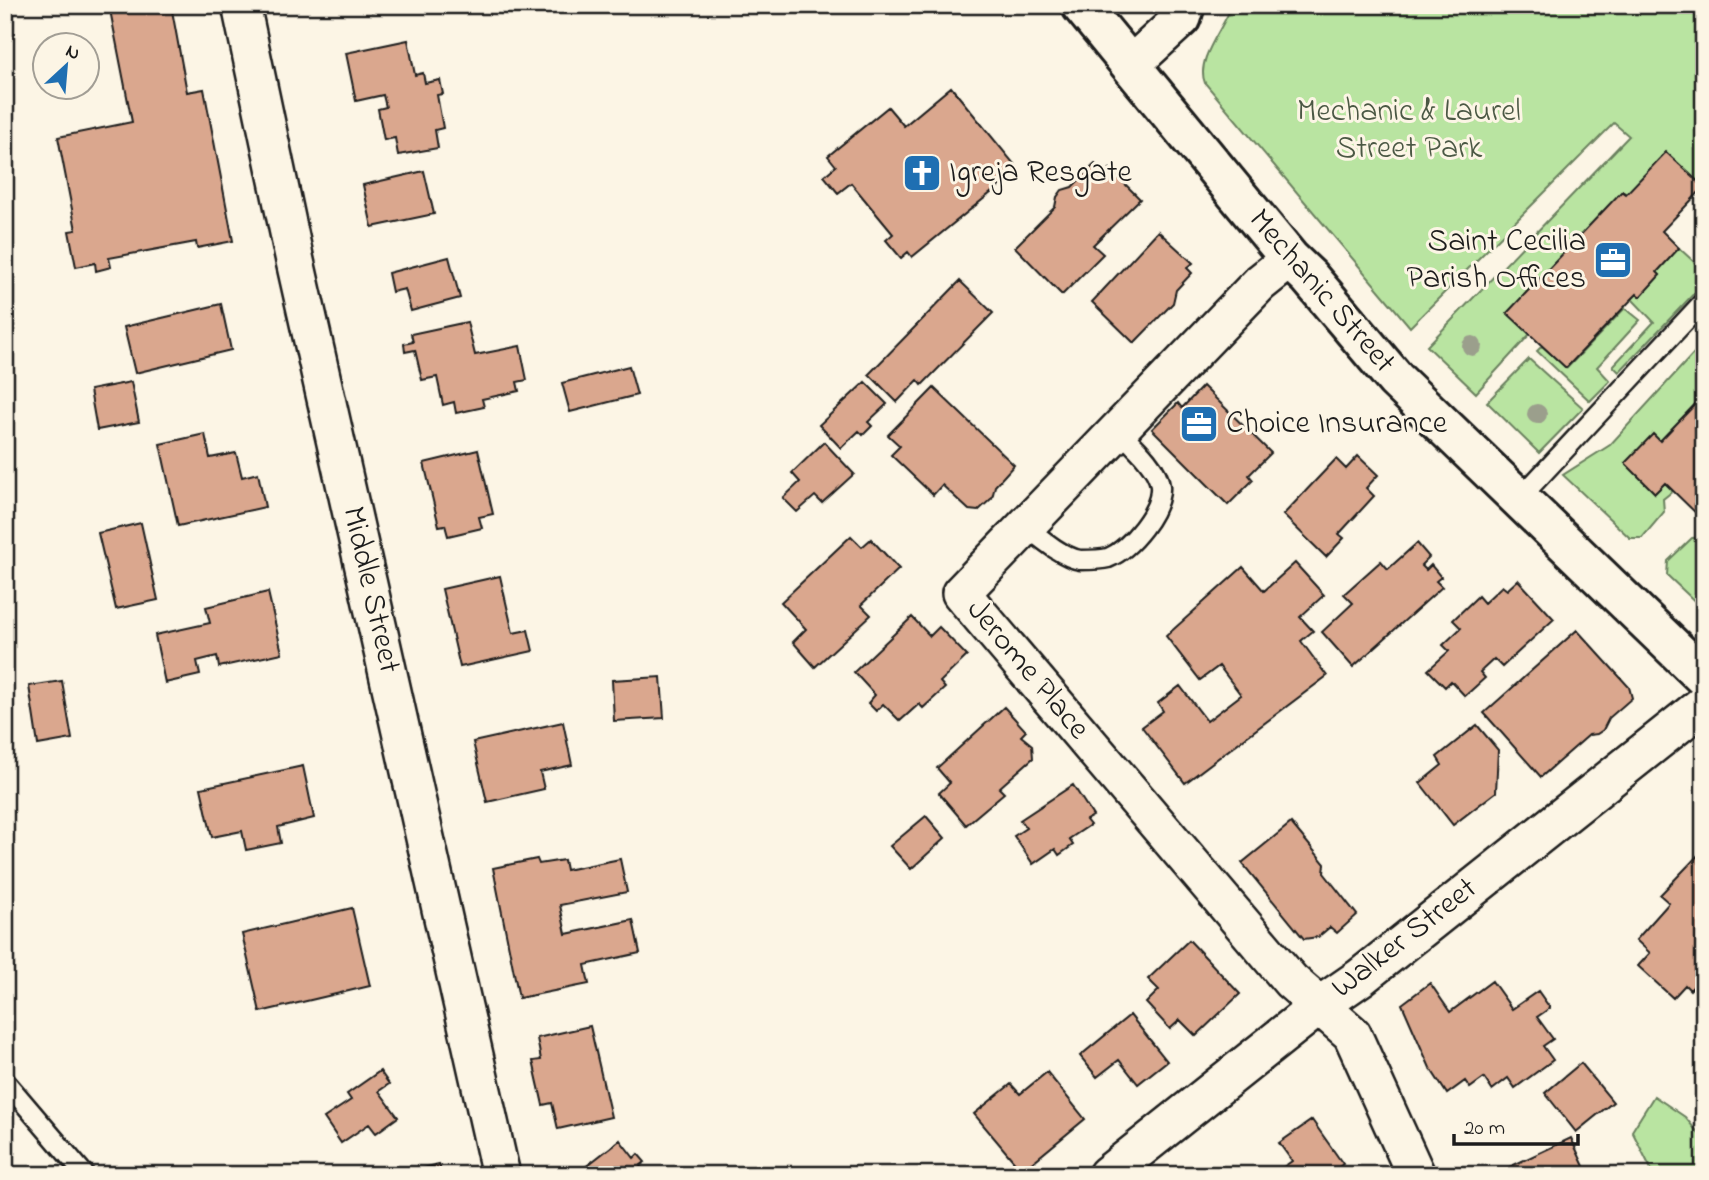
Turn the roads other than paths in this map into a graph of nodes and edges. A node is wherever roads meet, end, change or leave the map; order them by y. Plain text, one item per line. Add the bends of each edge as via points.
1 (241, 5) edge
2 (1081, 5) edge
3 (1186, 5) edge
4 (1131, 65) junction
5 (1290, 259) junction
6 (1704, 301) edge
7 (1118, 430) junction
8 (1519, 499) junction
9 (1025, 526) junction
10 (1704, 677) edge
11 (1704, 704) edge
12 (1319, 1006) junction
13 (5, 1081) edge
14 (85, 1175) edge
15 (500, 1175) edge
16 (1107, 1175) edge
17 (1416, 1175) edge

1 - 15 street, Middle Street
2 - 4 main road, Mechanic Street
3 - 4 street via 1182,18
4 - 5 main road, Mechanic Street
5 - 7 street, Jerome Place via 1260,283
5 - 8 main road, Mechanic Street via 1396,380
6 - 8 lane
7 - 9 street, Jerome Place
7 - 9 lane via 1149,462 1160,486 1154,513 1133,539 1107,558 1079,560 1050,546
8 - 10 main road, Mechanic Street
9 - 12 street, Jerome Place via 961,593 1292,981
11 - 12 street, Walker Street
12 - 16 street, Walker Street
12 - 17 street via 1352,1034
13 - 14 lane

